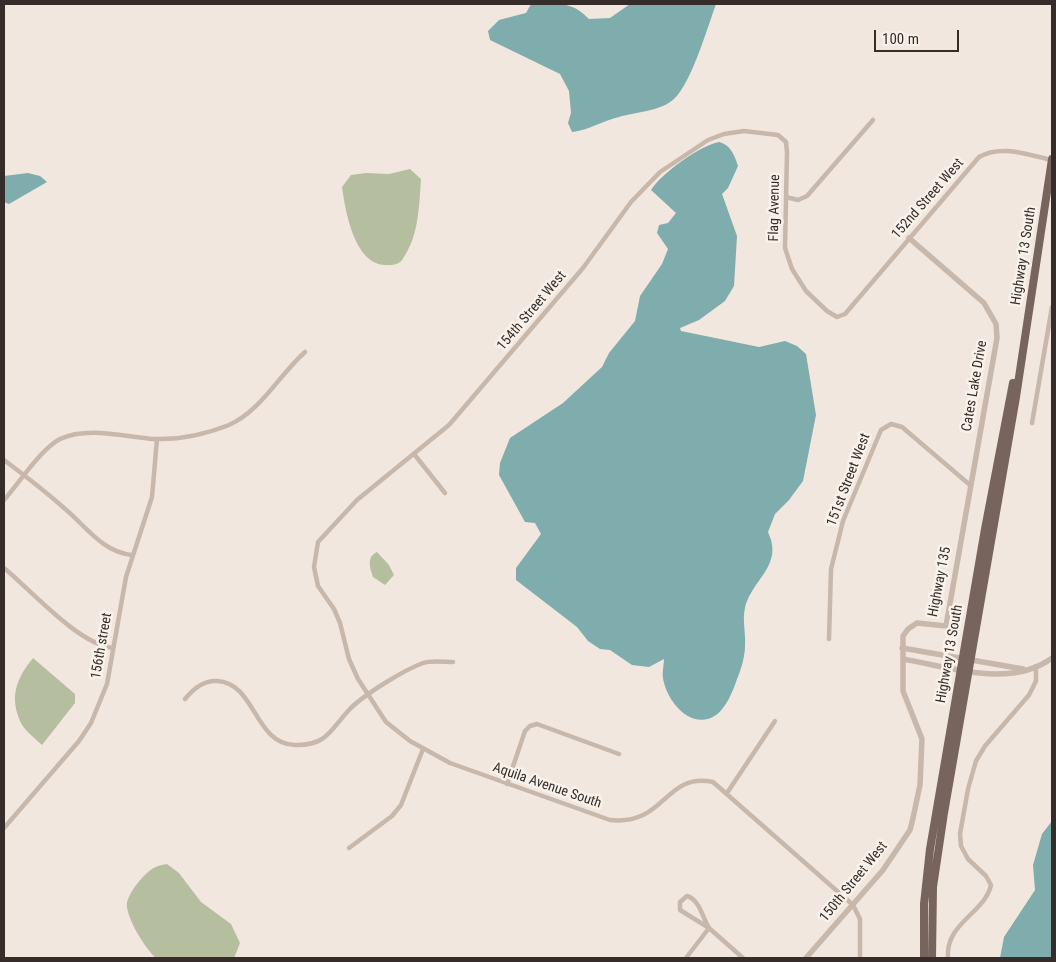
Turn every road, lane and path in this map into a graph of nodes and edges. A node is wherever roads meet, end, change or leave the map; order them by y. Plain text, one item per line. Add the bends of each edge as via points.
1 (873, 120) dead end
2 (778, 135) joint
3 (1052, 160) edge
4 (786, 197) junction
5 (909, 238) junction
6 (1052, 307) edge
7 (845, 314) joint
8 (305, 352) dead end
9 (1020, 357) junction
10 (1032, 422) dead end
11 (157, 439) junction
12 (414, 454) junction
13 (4, 460) edge
14 (25, 476) junction
15 (970, 485) junction
16 (446, 493) dead end
17 (4, 500) edge
18 (318, 542) joint
19 (132, 555) junction
20 (4, 568) edge
21 (829, 640) dead end
22 (113, 648) junction
23 (902, 648) junction
24 (962, 658) junction
25 (1052, 658) edge
26 (903, 659) junction
27 (971, 660) junction
28 (453, 662) dead end
29 (1036, 666) junction
30 (960, 669) junction
31 (1028, 669) junction
32 (969, 671) junction
33 (367, 694) junction
34 (185, 699) dead end
35 (775, 721) dead end
36 (423, 749) junction
37 (619, 754) dead end
38 (922, 757) joint
39 (507, 784) junction
40 (727, 794) junction
41 (4, 828) edge
42 (349, 848) dead end
43 (853, 905) junction
44 (709, 928) junction
45 (686, 958) edge
46 (743, 958) edge
47 (806, 958) edge
48 (860, 958) edge
49 (924, 958) edge
50 (932, 958) edge
51 (948, 958) edge

1 - 4 street via 807,196 798,200
2 - 4 street, Flag Avenue via 786,142
2 - 12 street, 154th Street West via 744,131 724,134 708,140 660,172 631,202 584,268 449,425
3 - 5 street, 152nd Street West via 991,150 979,157
3 - 9 main road, Highway 13 South
4 - 7 street, Flag Avenue via 785,248 792,269 806,291 827,311 837,317
5 - 7 street, 152nd Street West
5 - 15 street, Cates Lake Drive via 984,303 996,324 997,338
6 - 10 street
8 - 11 street via 255,406 230,424 208,433
9 - 24 main road, Highway 13 South via 996,466
9 - 27 main road, Highway 13 South
11 - 14 street via 87,433 74,435 46,450
11 - 19 street, 156th street via 152,497
12 - 16 street
12 - 18 street, 154th Street West via 357,500
13 - 14 street
14 - 17 street
14 - 19 street via 103,545 120,554
15 - 21 street, 151st Street West via 902,427 891,424 881,430 843,521 832,569
15 - 23 street, Highway 135 via 946,626 917,623 903,636
18 - 33 street, Aquila Avenue South via 314,567 318,586 334,609 349,659
19 - 22 street, 156th street
20 - 22 street via 80,634 102,647
22 - 41 street, 156th street via 107,684 91,723
23 - 24 street
23 - 26 street, Highway 135
24 - 27 street
24 - 30 main road, Highway 13 South
25 - 29 street
26 - 30 street
26 - 38 street, Highway 135 via 904,691 922,739
27 - 31 street
27 - 32 main road, Highway 13 South
28 - 33 street via 424,662
29 - 31 street
29 - 51 street via 1036,681 1029,695 976,760 965,808 961,846 991,885 953,934
30 - 32 street
30 - 49 main road, Highway 13 South via 926,879
31 - 32 street via 1004,676
32 - 50 main road, Highway 13 South via 934,886
33 - 34 street via 325,737 311,744 293,745 264,728 244,696 235,686 224,681 212,681 196,687
33 - 36 street, Aquila Avenue South via 386,722
35 - 40 street
36 - 39 street, Aquila Avenue South via 450,763
36 - 42 street via 401,805 392,816
37 - 39 street via 537,724 525,731
38 - 43 street, 150th Street West via 920,785 910,830 883,870
39 - 40 street, Aquila Avenue South via 610,820 626,822 652,811 680,785 691,780 713,782
40 - 43 street, Aquila Avenue South
43 - 47 street, 150th Street West
43 - 48 street via 860,919
44 - 44 street via 700,907 692,898 688,896 680,902 680,910
44 - 45 street
44 - 46 street

